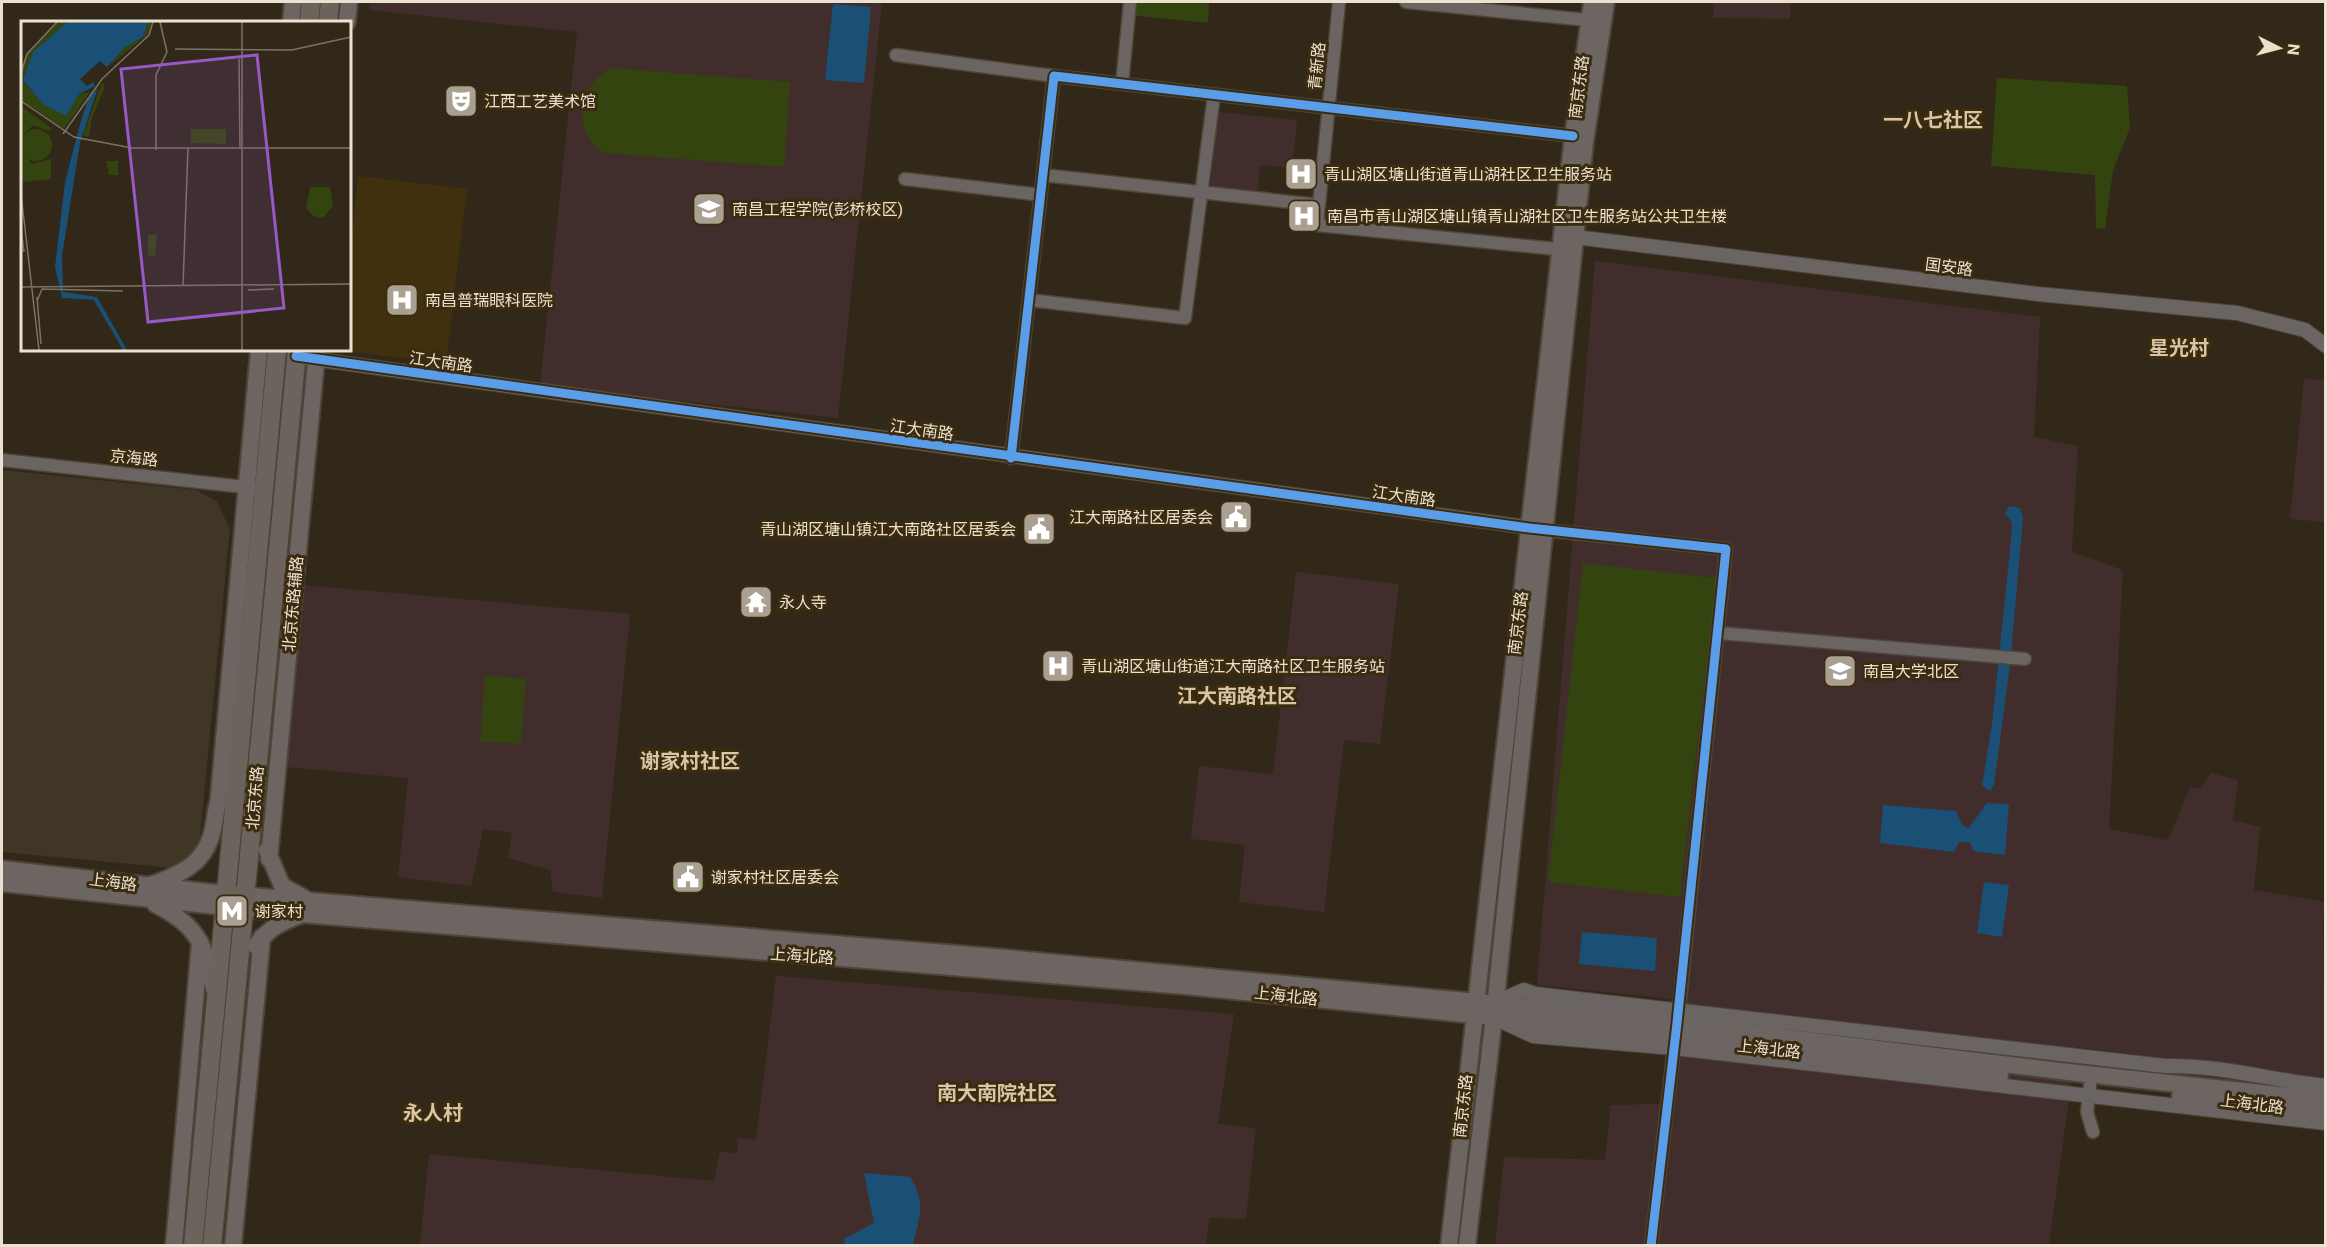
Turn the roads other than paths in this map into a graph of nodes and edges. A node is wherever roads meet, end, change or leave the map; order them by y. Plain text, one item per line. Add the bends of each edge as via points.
1 (293, 2) edge
2 (311, 2) edge
3 (330, 2) edge
4 (349, 2) edge
5 (1130, 2) edge
6 (1339, 2) edge
7 (1406, 2) edge
8 (1592, 2) edge
9 (1606, 2) edge
10 (1588, 20) junction
11 (291, 21) edge
12 (309, 21) edge
13 (328, 21) edge
14 (347, 21) edge
15 (897, 55) dead end
16 (1054, 76) junction
17 (1122, 84) junction
18 (1214, 95) junction
19 (1328, 108) junction
20 (1573, 136) junction
21 (1043, 175) junction
22 (906, 179) dead end
23 (1202, 192) junction
24 (1041, 195) junction
25 (1318, 205) junction
26 (1568, 243) junction
27 (1029, 300) junction
28 (2325, 346) edge
29 (259, 351) edge
30 (277, 351) edge
31 (297, 353) edge
32 (316, 354) edge
33 (1011, 458) junction
34 (2, 460) edge
35 (254, 488) junction
36 (1537, 529) junction
37 (1719, 633) junction
38 (2020, 659) dead end
39 (239, 758) junction
40 (219, 796) junction
41 (255, 796) junction
42 (269, 860) junction
43 (2, 869) edge
44 (2, 883) edge
45 (144, 892) junction
46 (225, 901) junction
47 (244, 903) junction
48 (319, 903) junction
49 (304, 914) junction
50 (262, 937) junction
51 (200, 942) junction
52 (236, 987) junction
53 (216, 996) junction
54 (1474, 1008) junction
55 (1494, 1010) junction
56 (1676, 1030) junction
57 (2325, 1086) edge
58 (2090, 1091) junction
59 (2325, 1100) edge
60 (2325, 1113) edge
61 (2325, 1124) edge
62 (2093, 1132) dead end
63 (174, 1245) edge
64 (192, 1245) edge
65 (212, 1245) edge
66 (233, 1245) edge
67 (1449, 1245) edge
68 (1467, 1245) edge
69 (1651, 1245) edge

1 - 11 main road
2 - 12 main road
3 - 13 main road
4 - 14 main road
5 - 17 street
6 - 19 street, 青新路
7 - 10 street
8 - 10 main road, 南京东路
9 - 26 main road, 南京东路
10 - 20 main road, 南京东路
15 - 16 street
16 - 17 street
16 - 21 street
17 - 18 street
18 - 19 street
18 - 23 street
19 - 20 street
19 - 25 street, 青新路
20 - 26 main road, 南京东路
21 - 23 street
21 - 24 street
22 - 24 street
23 - 25 street
23 - 27 street via 1185,318
24 - 27 street
25 - 26 street via 1317,225
26 - 28 street, 国安路 via 2237,313 2305,330
26 - 36 main road, 南京东路
27 - 33 street
29 - 35 main road
30 - 35 main road, 北京东路
31 - 32 street, 江大南路
31 - 41 main road, 北京东路
32 - 33 street, 江大南路
32 - 42 main road, 北京东路辅路
33 - 36 street, 江大南路
34 - 35 street, 京海路
35 - 39 main road, 北京东路
35 - 40 main road
36 - 37 street via 1726,549
36 - 54 main road, 南京东路
36 - 55 main road, 南京东路
37 - 38 street
37 - 56 street
39 - 40 main road
39 - 46 main road, 北京东路
40 - 45 main road via 212,840 197,863
41 - 42 main road
41 - 47 main road, 北京东路
42 - 48 main road via 282,886
43 - 45 main road, 上海路
44 - 45 main road, 上海路
45 - 46 main road, 上海路
45 - 51 main road via 177,915
46 - 47 main road, 上海路
46 - 53 main road, 北京东路
47 - 48 main road, 上海北路
47 - 49 main road, 上海北路
47 - 52 main road, 北京东路
48 - 54 main road, 上海北路 via 995,957
49 - 50 main road via 283,921
49 - 54 main road, 上海北路
50 - 52 main road
50 - 66 main road
51 - 53 main road via 210,964
51 - 63 main road
52 - 65 main road, 北京东路
53 - 64 main road, 北京东路
54 - 55 main road, 上海北路
54 - 67 main road, 南京东路
55 - 56 main road, 上海北路
55 - 56 street via 1524,990
55 - 68 main road, 南京东路
56 - 57 street via 2165,1066 2203,1065
56 - 58 main road, 上海北路
56 - 59 main road, 上海北路
56 - 69 street
58 - 60 main road, 上海北路
58 - 61 street
58 - 62 street via 2087,1112

